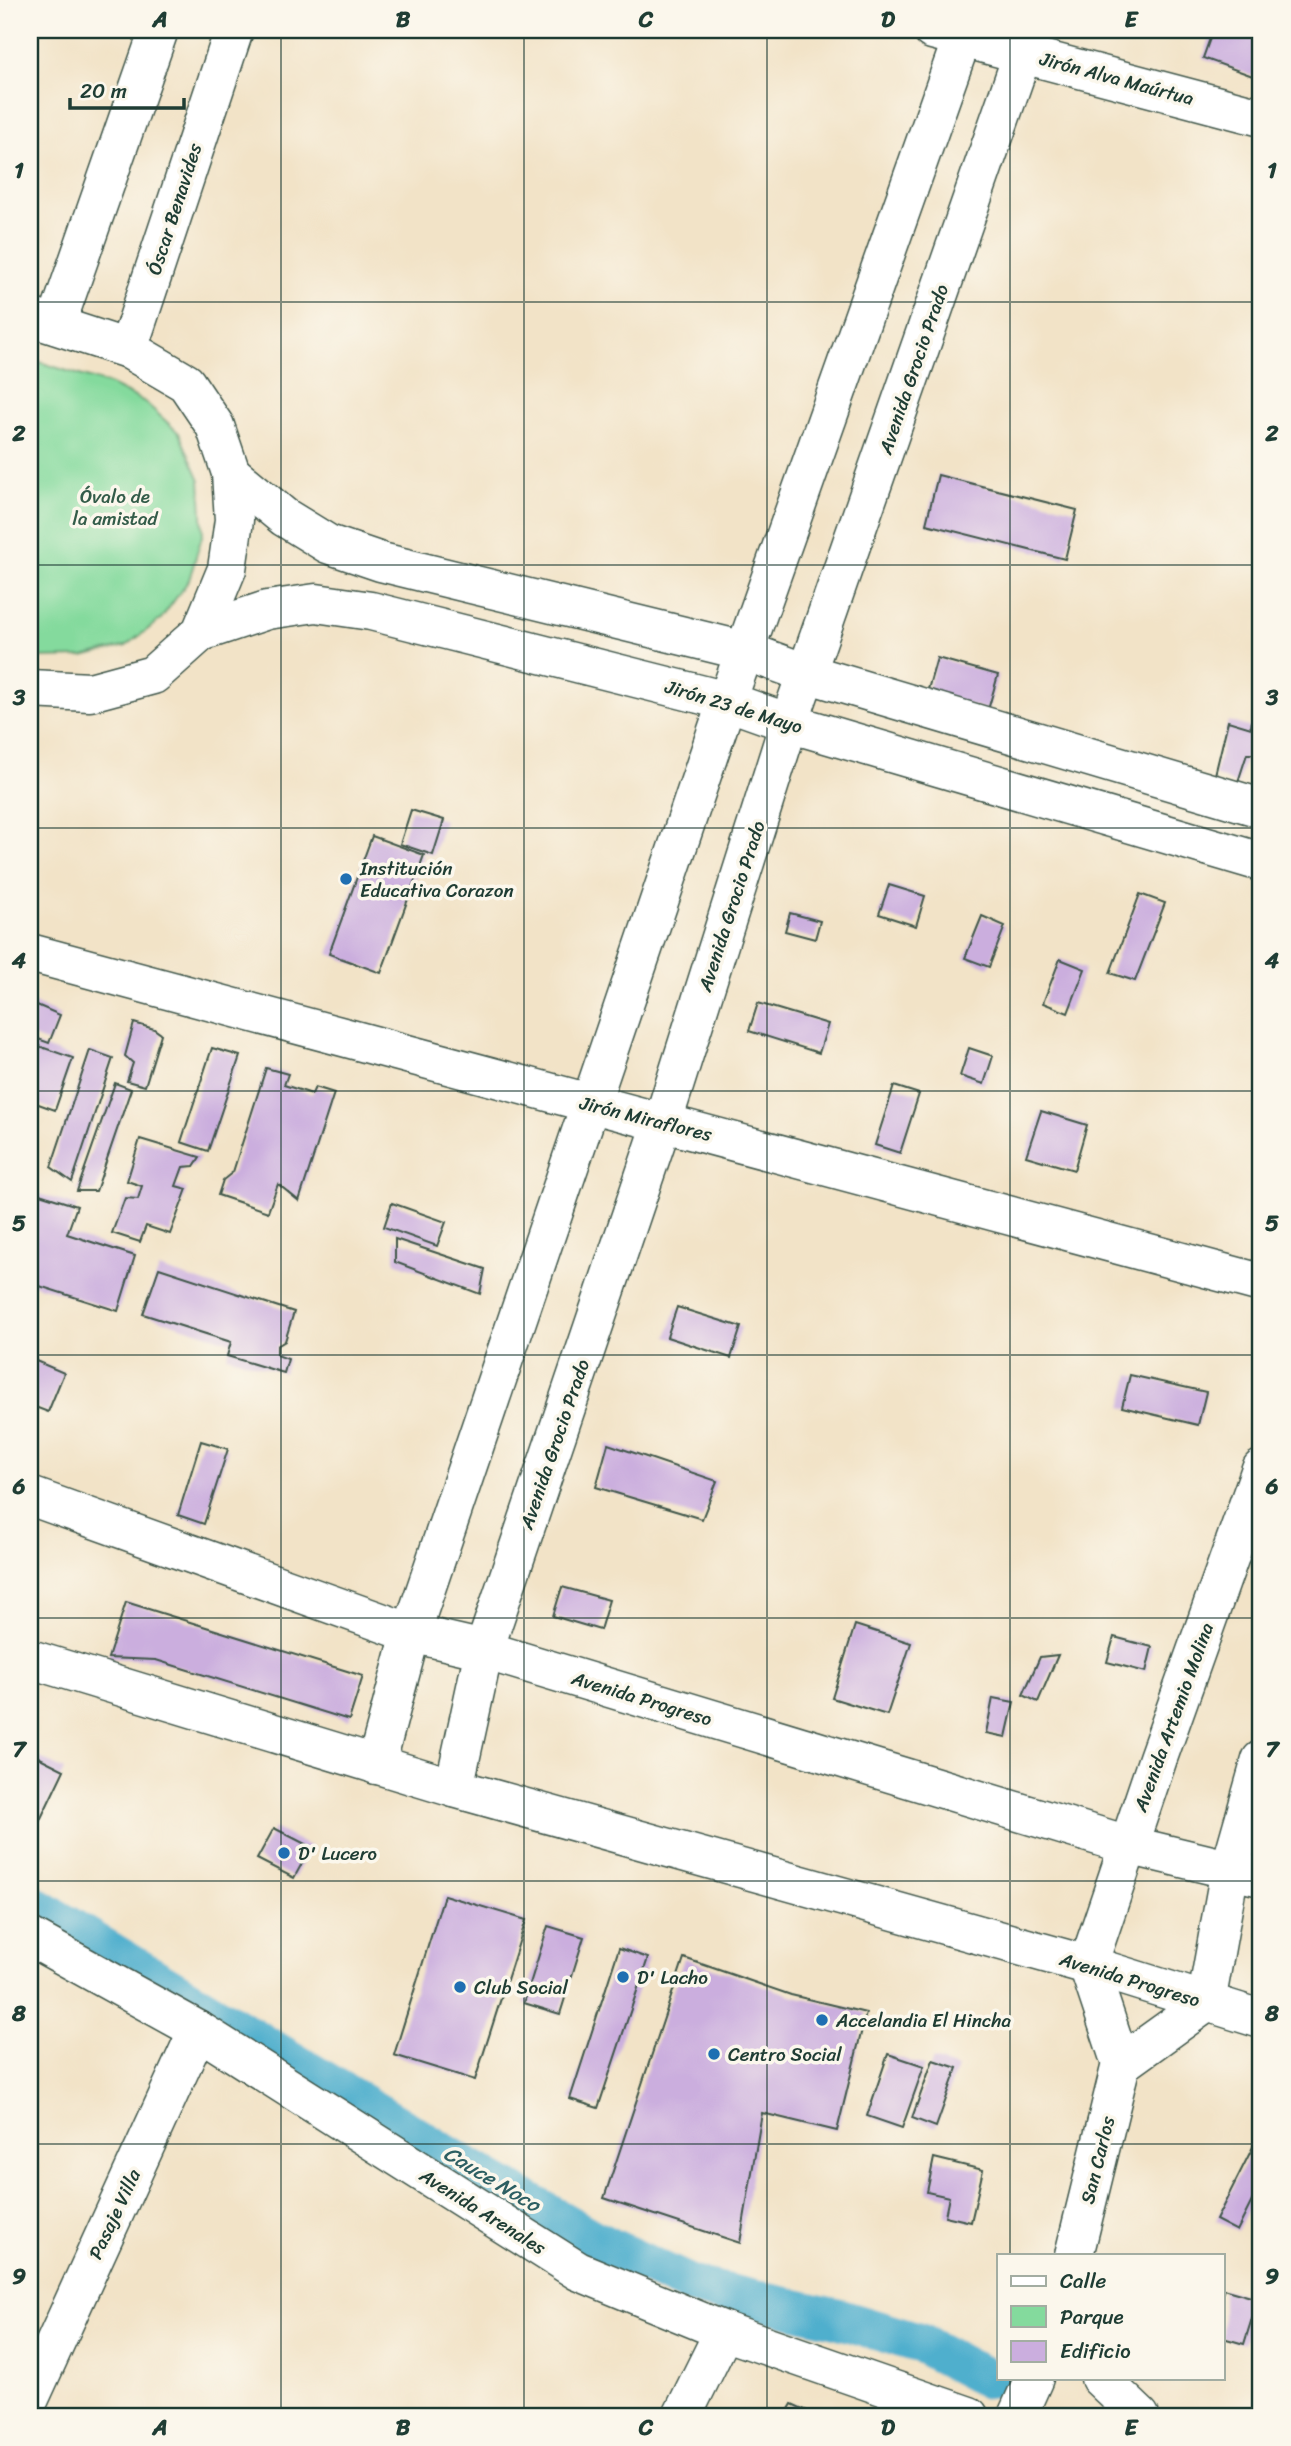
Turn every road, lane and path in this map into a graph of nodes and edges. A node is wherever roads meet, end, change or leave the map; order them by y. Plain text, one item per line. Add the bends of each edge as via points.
1 (159, 30) edge
2 (234, 30) edge
3 (953, 32) edge
4 (1027, 41) edge
5 (1261, 117) edge
6 (43, 321) edge
7 (128, 349) junction
8 (231, 473) junction
9 (201, 632) junction
10 (744, 651) junction
11 (806, 673) junction
12 (30, 689) edge
13 (727, 701) junction
14 (789, 723) junction
15 (1261, 808) edge
16 (1261, 862) edge
17 (30, 953) edge
18 (591, 1104) junction
19 (663, 1121) junction
20 (1261, 1283) edge
21 (1261, 1469) edge
22 (30, 1496) edge
23 (411, 1633) junction
24 (484, 1650) junction
25 (30, 1660) edge
26 (1261, 1760) edge
27 (376, 1765) junction
28 (454, 1788) junction
29 (1128, 1845) junction
30 (1246, 1873) edge
31 (30, 1937) edge
32 (1088, 1965) junction
33 (1206, 2003) junction
34 (1261, 2019) edge
35 (198, 2030) junction
36 (1121, 2064) junction
37 (1074, 2254) edge
38 (724, 2331) junction
39 (1033, 2380) edge
40 (1102, 2380) edge
41 (30, 2398) edge
42 (682, 2416) edge
43 (969, 2416) edge
44 (1017, 2416) edge
45 (1140, 2416) edge

1 - 6 main road
2 - 7 main road, Óscar Benavides
3 - 4 main road, Jirón Alva Maúrtua
3 - 10 main road
4 - 5 main road, Jirón Alva Maúrtua
4 - 11 main road, Avenida Grocio Prado
6 - 7 main road
7 - 8 main road via 186,383 215,426
8 - 9 main road via 234,520 227,569
8 - 10 main road via 284,517 328,544 381,562
9 - 12 main road via 153,675 90,692
9 - 13 main road, Jirón 23 de Mayo via 267,610 316,603 372,611
10 - 11 main road
10 - 13 main road
11 - 14 main road, Avenida Grocio Prado
11 - 15 main road
13 - 14 main road, Jirón 23 de Mayo
13 - 18 main road
14 - 16 main road, Jirón 23 de Mayo
14 - 19 main road, Avenida Grocio Prado
17 - 18 main road, Jirón Miraflores
18 - 19 main road, Jirón Miraflores
18 - 23 main road
19 - 20 main road, Jirón Miraflores
19 - 24 main road, Avenida Grocio Prado
21 - 29 main road, Avenida Artemio Molina
22 - 23 main road, Avenida Progreso
23 - 24 main road, Avenida Progreso
23 - 27 main road
24 - 28 main road, Avenida Grocio Prado
24 - 29 main road, Avenida Progreso
25 - 27 main road, Avenida Progreso
26 - 30 main road
27 - 28 main road, Avenida Progreso
28 - 32 main road, Avenida Progreso
29 - 30 main road, Avenida Progreso
29 - 32 main road, Avenida Artemio Molina
30 - 33 main road
31 - 35 main road, Avenida Arenales
32 - 33 main road, Avenida Progreso
32 - 36 main road
33 - 34 main road, Avenida Progreso
33 - 36 main road
35 - 38 main road, Avenida Arenales via 578,2271
35 - 41 main road, Pasaje Villa
36 - 37 main road, San Carlos
38 - 42 main road
38 - 43 main road, Avenida Arenales
39 - 44 main road
40 - 45 main road

